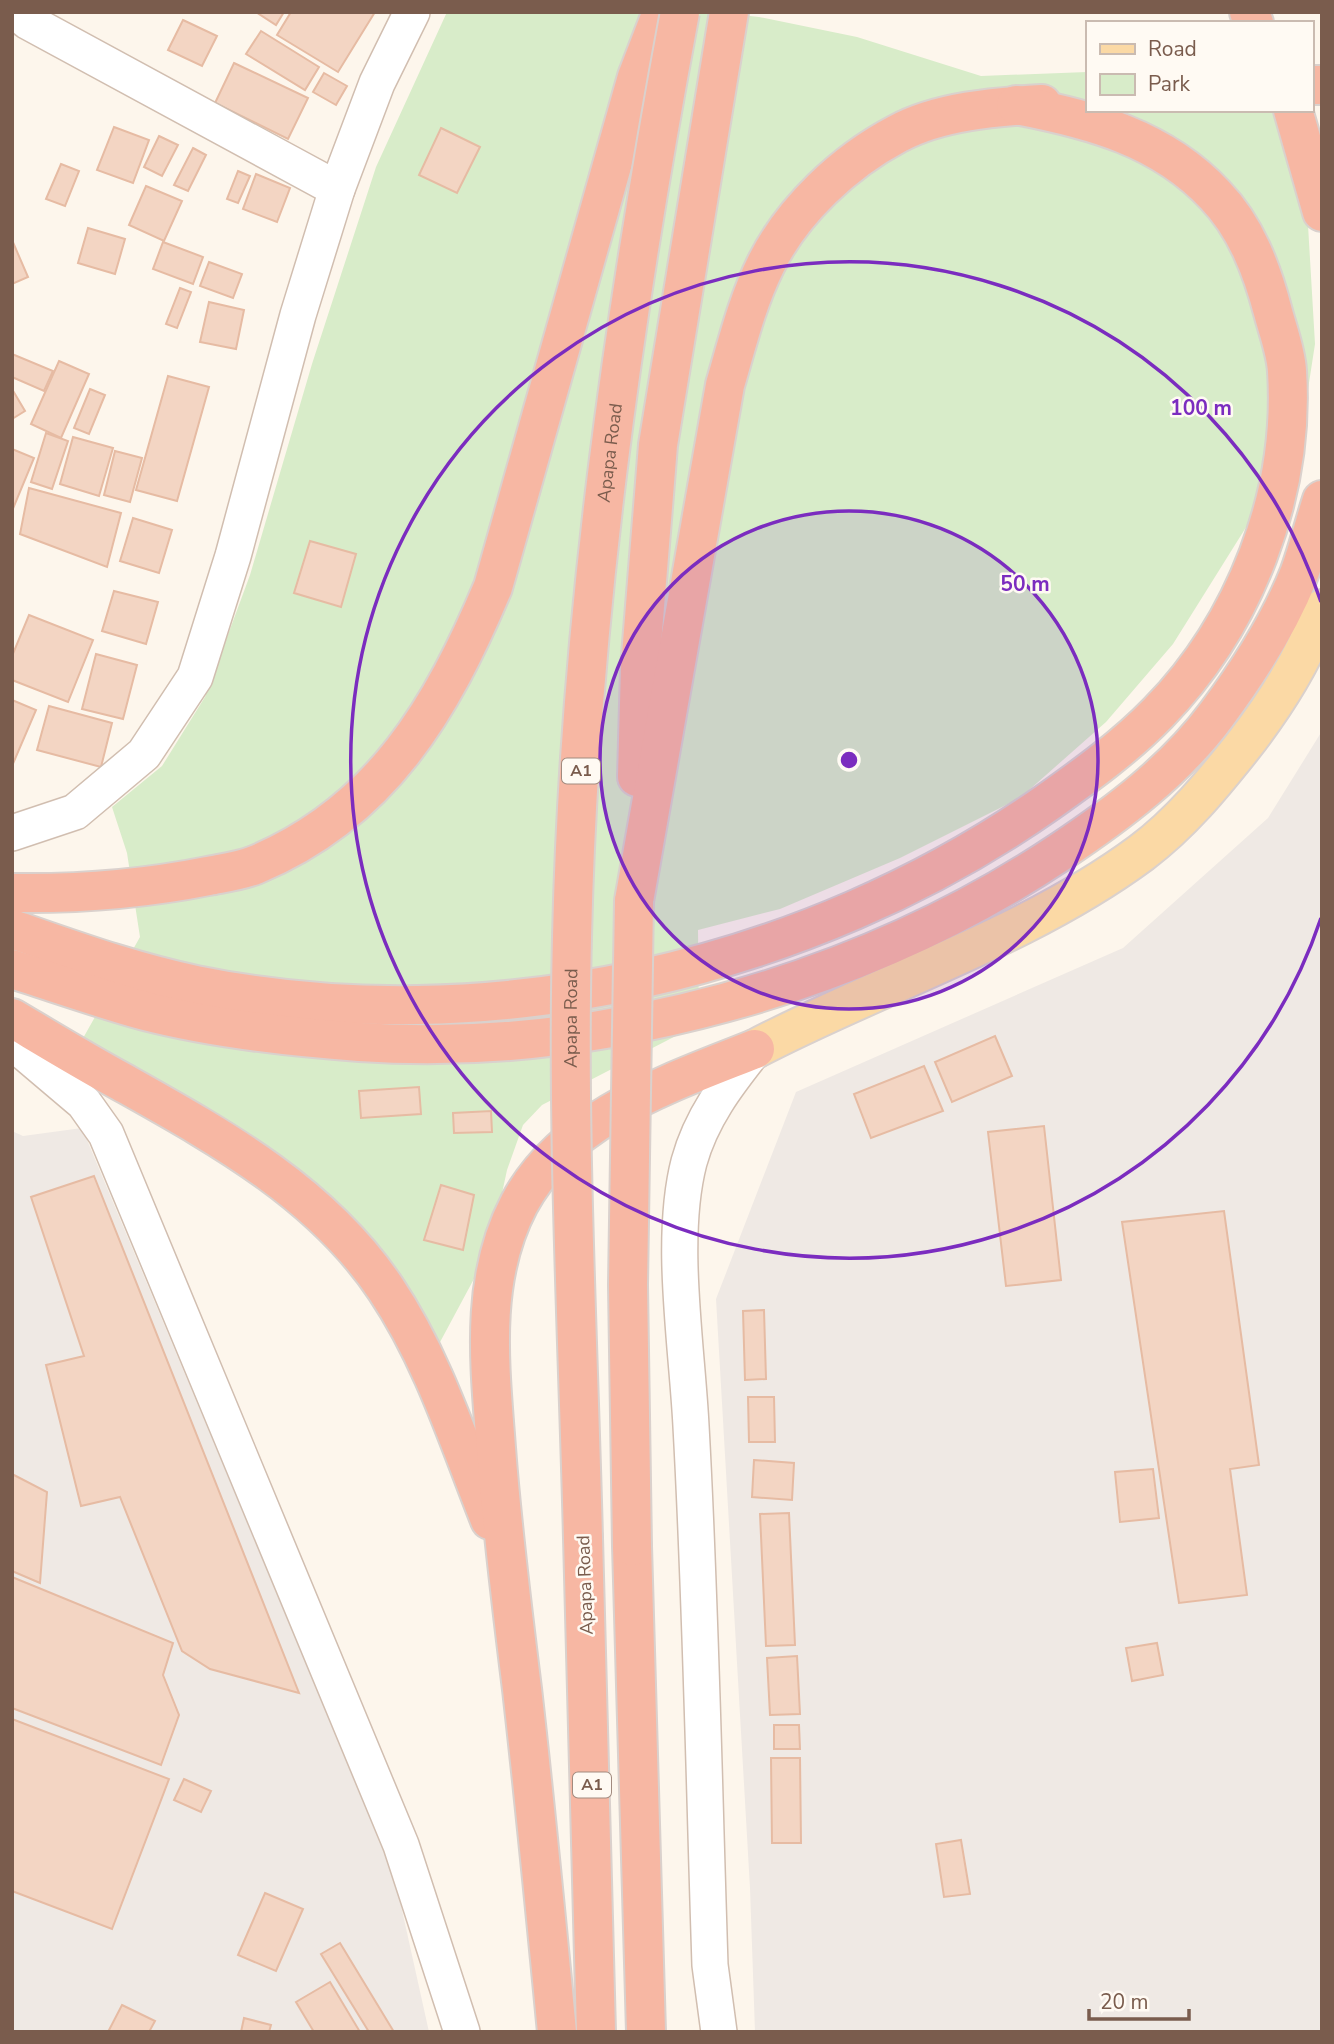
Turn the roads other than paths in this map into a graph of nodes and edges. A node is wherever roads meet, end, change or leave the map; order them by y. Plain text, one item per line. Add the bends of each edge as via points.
1 (412, 12) edge
2 (662, 12) edge
3 (680, 12) edge
4 (729, 12) edge
5 (20, 21) edge
6 (1086, 101) edge
7 (1016, 105) junction
8 (1294, 112) edge
9 (337, 189) junction
10 (1322, 212) edge
11 (1322, 500) edge
12 (1322, 610) edge
13 (12, 833) edge
14 (12, 893) edge
15 (634, 901) junction
16 (12, 929) edge
17 (12, 969) edge
18 (12, 1018) edge
19 (12, 1042) edge
20 (755, 1049) junction
21 (504, 1555) junction
22 (462, 2032) edge
23 (557, 2032) edge
24 (596, 2032) edge
25 (646, 2032) edge
26 (719, 2032) edge

1 - 9 street via 377,83
2 - 14 highway via 637,77 493,587 464,656 429,718 347,812 252,867 125,890
3 - 24 highway, Apapa Road / A1, bridge via 614,401 586,664 572,937 574,1188
4 - 15 highway via 658,445 640,668
5 - 9 street
6 - 7 highway
7 - 15 highway via 955,115 898,133 852,163 803,209 767,262 745,316 726,385
7 - 16 highway via 1081,117 1139,139 1180,164 1216,195 1244,233 1266,285 1287,366 1287,442 1274,513 1247,580 1209,650 1160,712 1098,767 939,871 836,920 713,962 610,986 472,1001 381,1004 290,998 200,986 120,967
8 - 10 highway
9 - 13 street via 195,677 144,754 75,812
11 - 17 highway via 1299,574 1261,649 1215,717 1111,818 1037,868 962,910 876,950 742,998 607,1029 474,1043 362,1042 254,1031 147,1011
12 - 20 main road via 1311,640 1261,723 1202,798 1142,852 1073,896
15 - 25 highway, bridge via 628,1285
18 - 21 highway via 207,1128 278,1177 334,1227 386,1288 429,1367
19 - 22 street via 84,1103 106,1134 401,1845
20 - 21 highway via 654,1090 592,1125 550,1162 520,1202 501,1246 488,1339
20 - 26 street via 703,1122 689,1164 682,1211 710,1965
21 - 23 highway via 541,1855

